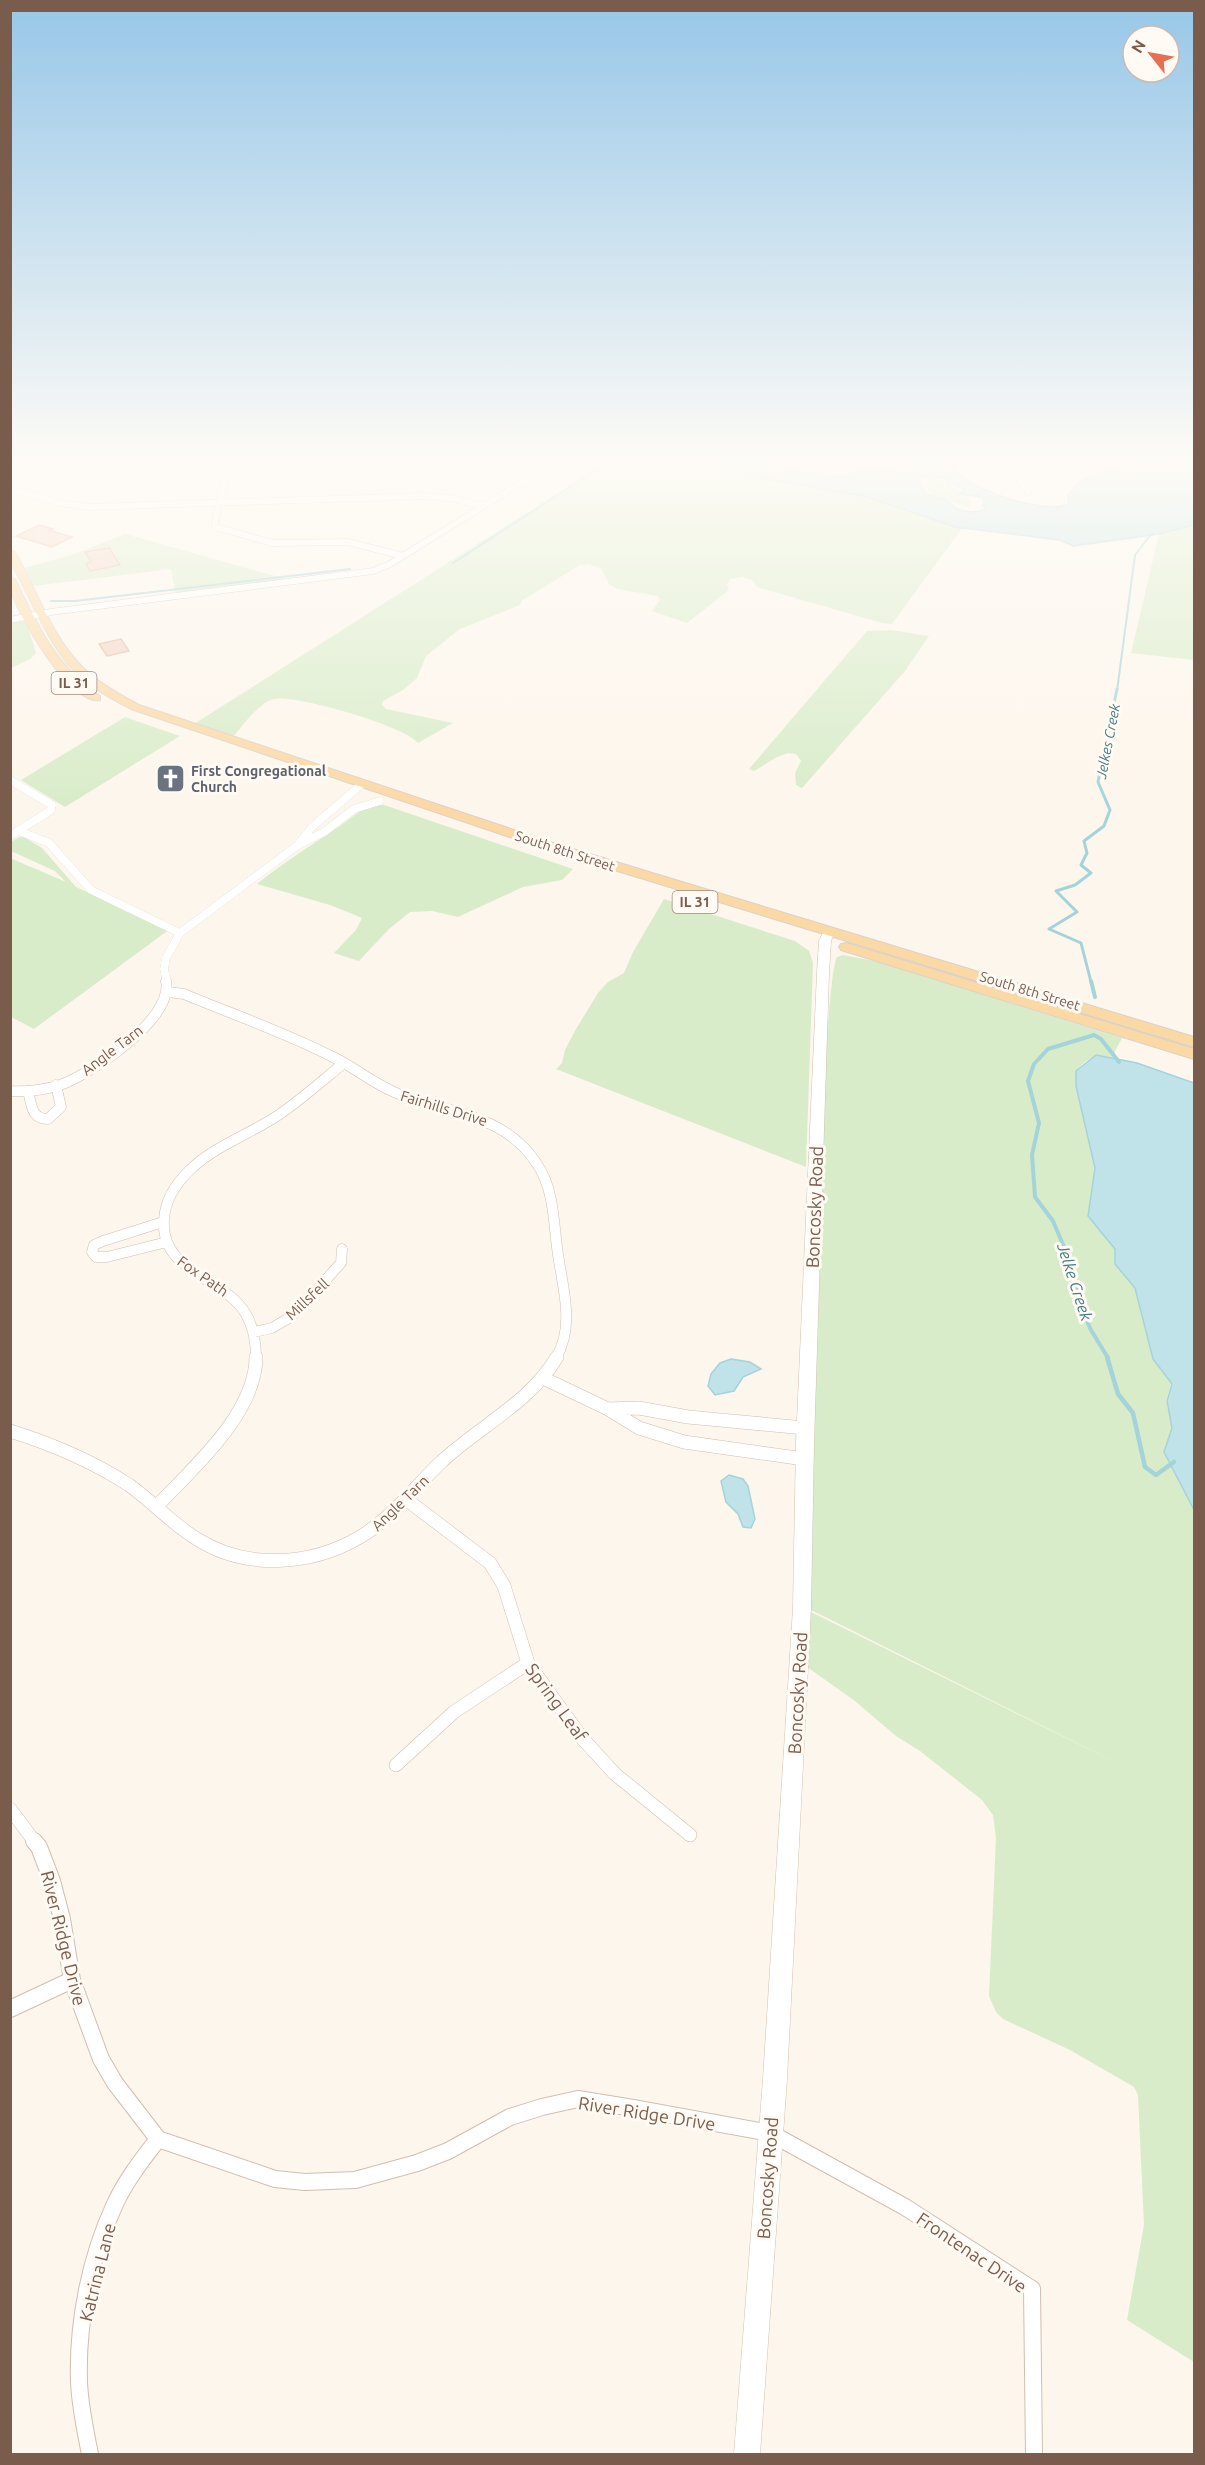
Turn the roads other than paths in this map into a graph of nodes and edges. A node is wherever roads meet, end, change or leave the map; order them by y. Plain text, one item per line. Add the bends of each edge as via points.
1 (23, 578) edge
2 (327, 578) edge
3 (10, 579) edge
4 (42, 614) junction
5 (29, 616) junction
6 (10, 620) edge
7 (10, 780) edge
8 (357, 787) junction
9 (380, 801) junction
10 (19, 831) junction
11 (10, 836) edge
12 (298, 845) junction
13 (180, 933) junction
14 (827, 936) junction
15 (168, 992) junction
16 (1194, 1042) edge
17 (1194, 1054) edge
18 (344, 1063) junction
19 (56, 1086) junction
20 (10, 1091) edge
21 (28, 1091) junction
22 (163, 1222) junction
23 (167, 1242) junction
24 (342, 1248) dead end
25 (254, 1332) junction
26 (543, 1377) junction
27 (608, 1408) junction
28 (805, 1428) junction
29 (10, 1431) edge
30 (804, 1459) junction
31 (406, 1500) junction
32 (158, 1505) junction
33 (528, 1663) junction
34 (396, 1765) dead end
35 (10, 1809) edge
36 (690, 1835) dead end
37 (72, 1980) junction
38 (10, 2009) edge
39 (770, 2133) junction
40 (158, 2139) junction
41 (90, 2454) edge
42 (747, 2454) edge
43 (1034, 2454) edge

1 - 4 main road, South 8th Street
2 - 4 street
3 - 5 main road, South 8th Street / IL 31
4 - 5 street
4 - 8 main road, South 8th Street via 64,655 92,682 122,701
5 - 6 street
5 - 8 main road, South 8th Street / IL 31 via 56,665 70,680 110,706 149,722
7 - 10 street via 52,805 51,810
8 - 9 main road, South 8th Street / IL 31
8 - 12 street via 312,827
8 - 14 main road, South 8th Street
9 - 12 street via 354,809 324,832
9 - 14 main road, South 8th Street / IL 31 via 615,878
10 - 11 street
10 - 13 street via 49,843 91,890
12 - 13 street
13 - 15 street via 164,966
14 - 16 main road, South 8th Street
14 - 17 main road, South 8th Street / IL 31
14 - 28 street, Boncosky Road
15 - 18 street, Fairhills Drive via 184,994
15 - 19 street, Angle Tarn via 133,1037 85,1073
18 - 22 street, Fox Path via 282,1112 191,1169 172,1192
18 - 26 street, Fairhills Drive via 396,1093 489,1120 529,1152 545,1177 552,1195 568,1318 563,1345
19 - 21 street, Angle Tarn
19 - 21 street via 61,1107 48,1119 34,1114
20 - 21 street, Angle Tarn
22 - 23 street, Fox Path
22 - 23 street via 103,1240 94,1245 92,1252 96,1257 107,1257
23 - 25 street, Fox Path via 173,1255 241,1305
24 - 25 street, Millsfell via 342,1263 303,1305 273,1328
25 - 32 street, Fox Path via 255,1368 247,1394 197,1464
26 - 27 street
26 - 31 street, Angle Tarn via 460,1444
27 - 28 street via 639,1408 688,1417
27 - 30 street via 639,1428 684,1442
28 - 30 street, Boncosky Road
29 - 32 street, Angle Tarn via 81,1457
30 - 39 street, Boncosky Road via 802,1608
31 - 32 street, Angle Tarn via 367,1533 344,1546 298,1560 278,1561 219,1551 182,1528
31 - 33 street, Spring Leaf via 490,1563 504,1586
33 - 34 street via 454,1712
33 - 36 street, Spring Leaf via 582,1738 615,1774
35 - 37 street, River Ridge Drive via 39,1847 52,1881
37 - 38 street
37 - 40 street, River Ridge Drive via 101,2059
39 - 40 street, River Ridge Drive via 578,2099 510,2117 417,2163 355,2180 305,2182 275,2179
39 - 42 street, Boncosky Road
39 - 43 street, Frontenac Drive via 905,2206 1032,2289
40 - 41 street, Katrina Lane via 135,2168 114,2206 86,2306 79,2373

